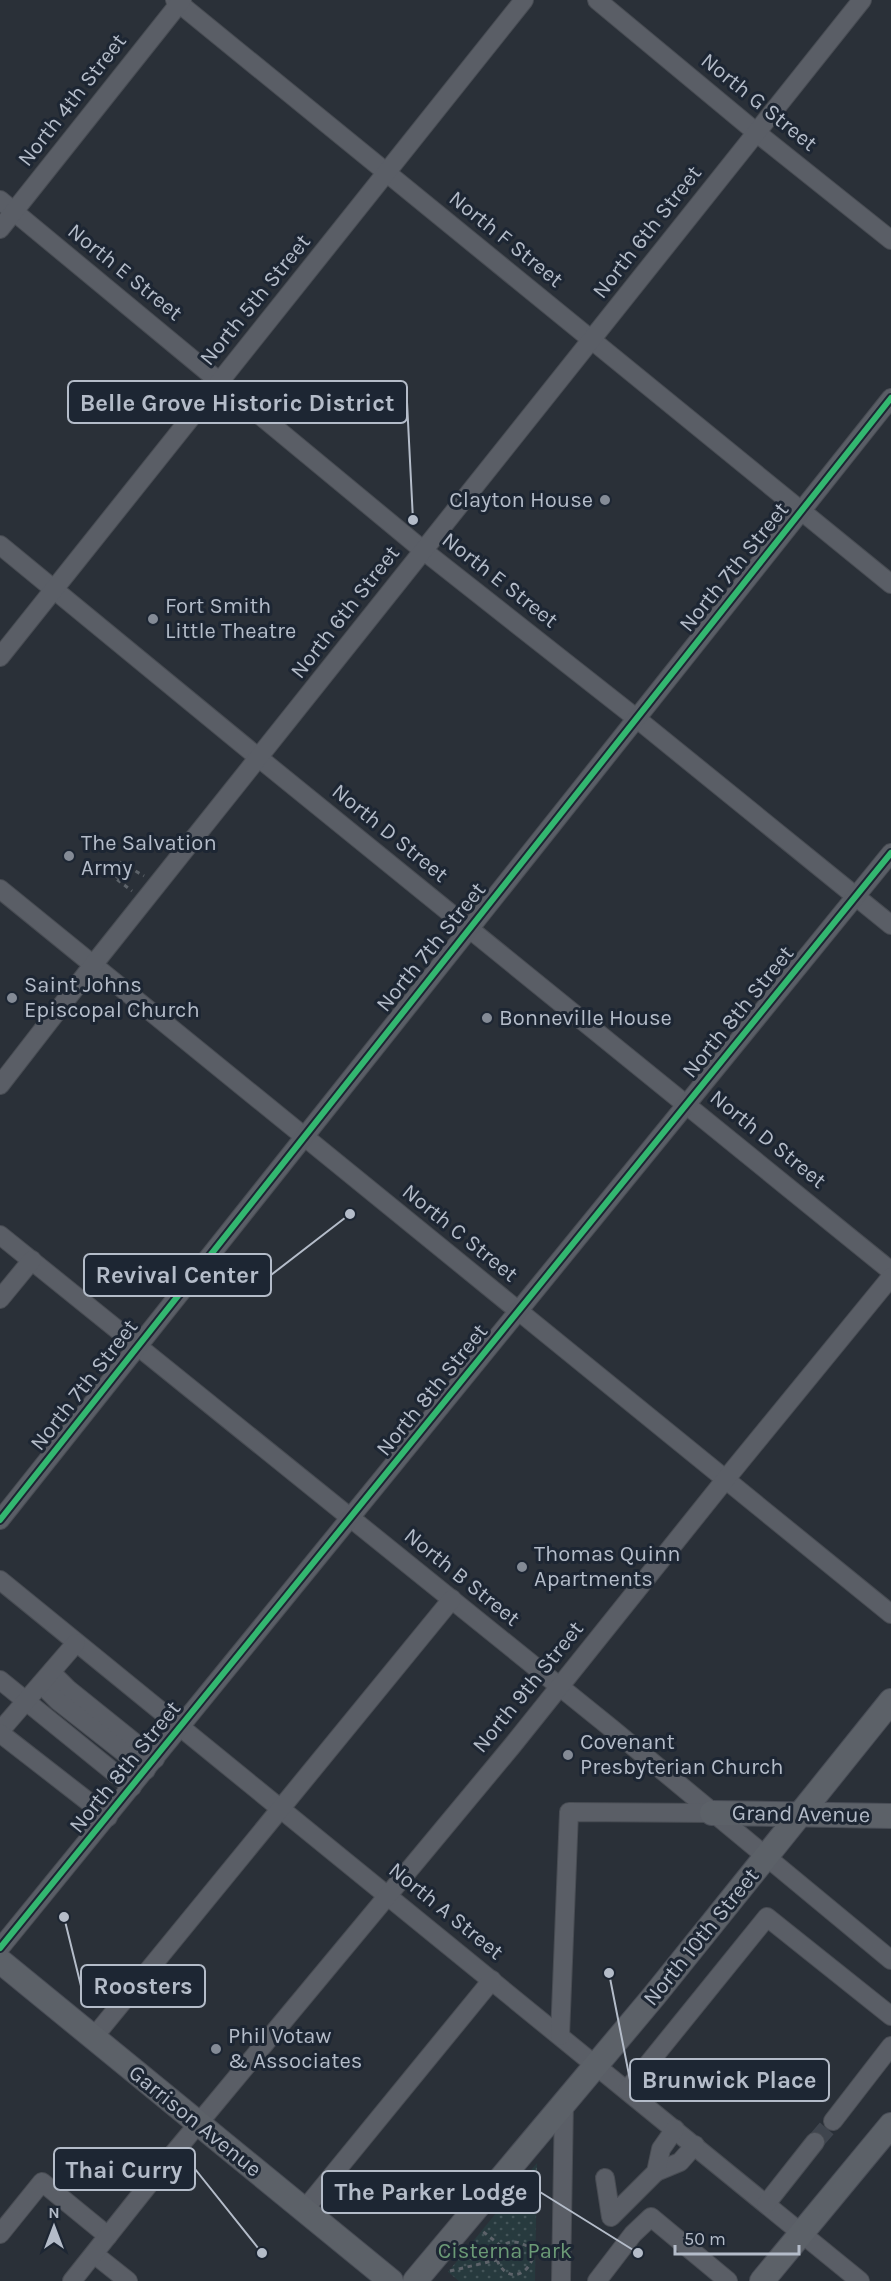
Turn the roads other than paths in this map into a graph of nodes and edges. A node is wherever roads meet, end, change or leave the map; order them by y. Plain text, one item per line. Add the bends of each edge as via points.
1 (524, 0) edge
2 (597, 0) edge
3 (862, 0) edge
4 (179, 1) edge
5 (757, 133) junction
6 (387, 173) junction
7 (0, 200) edge
8 (14, 211) junction
9 (0, 229) edge
10 (891, 240) edge
11 (592, 341) junction
12 (221, 381) junction
13 (891, 398) edge
14 (802, 511) junction
15 (0, 545) edge
16 (424, 551) junction
17 (891, 584) edge
18 (54, 589) junction
19 (0, 657) edge
20 (636, 718) junction
21 (259, 758) junction
22 (891, 853) edge
23 (0, 889) edge
24 (856, 897) junction
25 (891, 925) edge
26 (470, 927) junction
27 (93, 965) junction
28 (0, 1085) edge
29 (687, 1104) junction
30 (303, 1137) junction
31 (0, 1235) edge
32 (32, 1260) junction
33 (891, 1271) edge
34 (891, 1277) edge
35 (0, 1299) edge
36 (518, 1311) junction
37 (138, 1346) junction
38 (725, 1480) junction
39 (351, 1518) junction
40 (0, 1520) edge
41 (0, 1580) edge
42 (452, 1599) junction
43 (891, 1614) edge
44 (76, 1642) junction
45 (50, 1673) junction
46 (0, 1680) edge
47 (560, 1686) junction
48 (27, 1701) junction
49 (891, 1701) edge
50 (180, 1728) junction
51 (1, 1729) edge
52 (123, 1742) junction
53 (150, 1764) junction
54 (132, 1787) junction
55 (280, 1808) junction
56 (712, 1812) junction
57 (800, 1814) junction
58 (891, 1816) edge
59 (108, 1817) junction
60 (766, 1856) junction
61 (388, 1895) junction
62 (0, 1948) edge
63 (891, 1960) edge
64 (0, 1961) edge
65 (492, 1980) junction
66 (891, 2016) edge
67 (560, 2036) junction
68 (93, 2038) junction
69 (891, 2046) edge
70 (597, 2065) junction
71 (627, 2090) junction
72 (564, 2101) junction
73 (833, 2121) tunnel mouth
74 (199, 2124) junction
75 (891, 2125) edge
76 (675, 2129) junction
77 (815, 2142) tunnel mouth
78 (695, 2145) junction
79 (656, 2172) junction
80 (605, 2178) dead end
81 (766, 2204) junction
82 (304, 2210) junction
83 (803, 2233) junction
84 (0, 2234) edge
85 (108, 2236) junction
86 (94, 2254) junction
87 (72, 2281) edge
88 (128, 2281) edge
89 (391, 2281) edge
90 (415, 2281) edge
91 (561, 2281) edge
92 (597, 2281) edge
93 (728, 2281) edge
94 (762, 2281) edge
95 (860, 2281) edge

1 - 6 street, North 5th Street
2 - 5 street, North G Street
3 - 5 street, North 6th Street
4 - 6 street, North F Street
4 - 8 street, North 4th Street
5 - 10 street, North G Street
5 - 11 street, North 6th Street
6 - 11 street, North F Street
6 - 12 street, North 5th Street
7 - 8 street, North E Street
8 - 9 street, North 4th Street
8 - 12 street, North E Street
11 - 14 street, North F Street
11 - 16 street, North 6th Street
12 - 16 street, North E Street
12 - 18 street, North 5th Street
13 - 14 street, North 7th Street
14 - 17 street, North F Street
14 - 20 street, North 7th Street
15 - 18 street, North D Street
16 - 20 street, North E Street
16 - 21 street, North 6th Street
18 - 19 street, North 5th Street
18 - 21 street, North D Street
20 - 24 street, North E Street
20 - 26 street, North 7th Street
21 - 26 street, North D Street
21 - 27 street, North 6th Street
22 - 24 street, North 8th Street
23 - 27 street, North C Street
24 - 25 street, North E Street
24 - 29 street, North 8th Street
26 - 29 street, North D Street
26 - 30 street, North 7th Street
27 - 28 street, North 6th Street
27 - 30 street, North C Street
29 - 33 street, North D Street
29 - 36 street, North 8th Street
30 - 36 street, North C Street
30 - 37 street, North 7th Street
31 - 32 street, North B Street
32 - 35 street
32 - 37 street, North B Street
34 - 38 street, North 9th Street
36 - 38 street, North C Street
36 - 39 street, North 8th Street
37 - 39 street, North B Street
37 - 40 street, North 7th Street
38 - 43 street, North C Street
38 - 47 street, North 9th Street
39 - 42 street, North B Street
39 - 50 street, North 8th Street
41 - 44 street, North A Street
42 - 47 street, North B Street
42 - 55 street
44 - 45 street
44 - 50 street, North A Street
45 - 48 street
45 - 52 street via 58,1701
45 - 52 street via 61,1672 118,1719
46 - 48 street
47 - 56 street, North B Street
47 - 61 street, North 9th Street
48 - 51 street
48 - 54 street
49 - 57 main road, North 10th Street
50 - 53 street, North 8th Street
50 - 55 street, North A Street
51 - 59 street
52 - 53 street
53 - 54 street, North 8th Street
54 - 59 street, North 8th Street
55 - 61 street, North A Street
55 - 68 street
56 - 57 main road, Grand Avenue
56 - 60 street, North B Street
56 - 67 street via 569,1812
57 - 58 main road, Grand Avenue
57 - 60 main road, North 10th Street
59 - 62 street, North 8th Street
60 - 63 street, North B Street
60 - 70 main road, North 10th Street
61 - 65 street, North A Street
61 - 74 street, North 9th Street
64 - 68 main road, Garrison Avenue
65 - 67 street, North A Street
65 - 82 street
66 - 71 street via 767,1917
67 - 70 street, North A Street
68 - 74 main road, Garrison Avenue
69 - 73 street
70 - 71 street, North A Street
70 - 72 main road, North 10th Street
71 - 76 street, North A Street
72 - 90 main road, North 10th Street
72 - 91 street
74 - 82 main road, Garrison Avenue
74 - 85 street, North 9th Street
75 - 83 main road
76 - 78 street, North A Street
76 - 79 street via 661,2149
77 - 81 street
78 - 79 street via 680,2163
78 - 81 street, North A Street
79 - 80 street via 611,2217
81 - 83 street, North A Street
82 - 89 main road, Garrison Avenue
83 - 94 main road
83 - 95 street, North A Street
84 - 85 street via 42,2182
85 - 86 street, North 9th Street
86 - 87 street, North 9th Street
86 - 88 street
92 - 93 street via 651,2217

